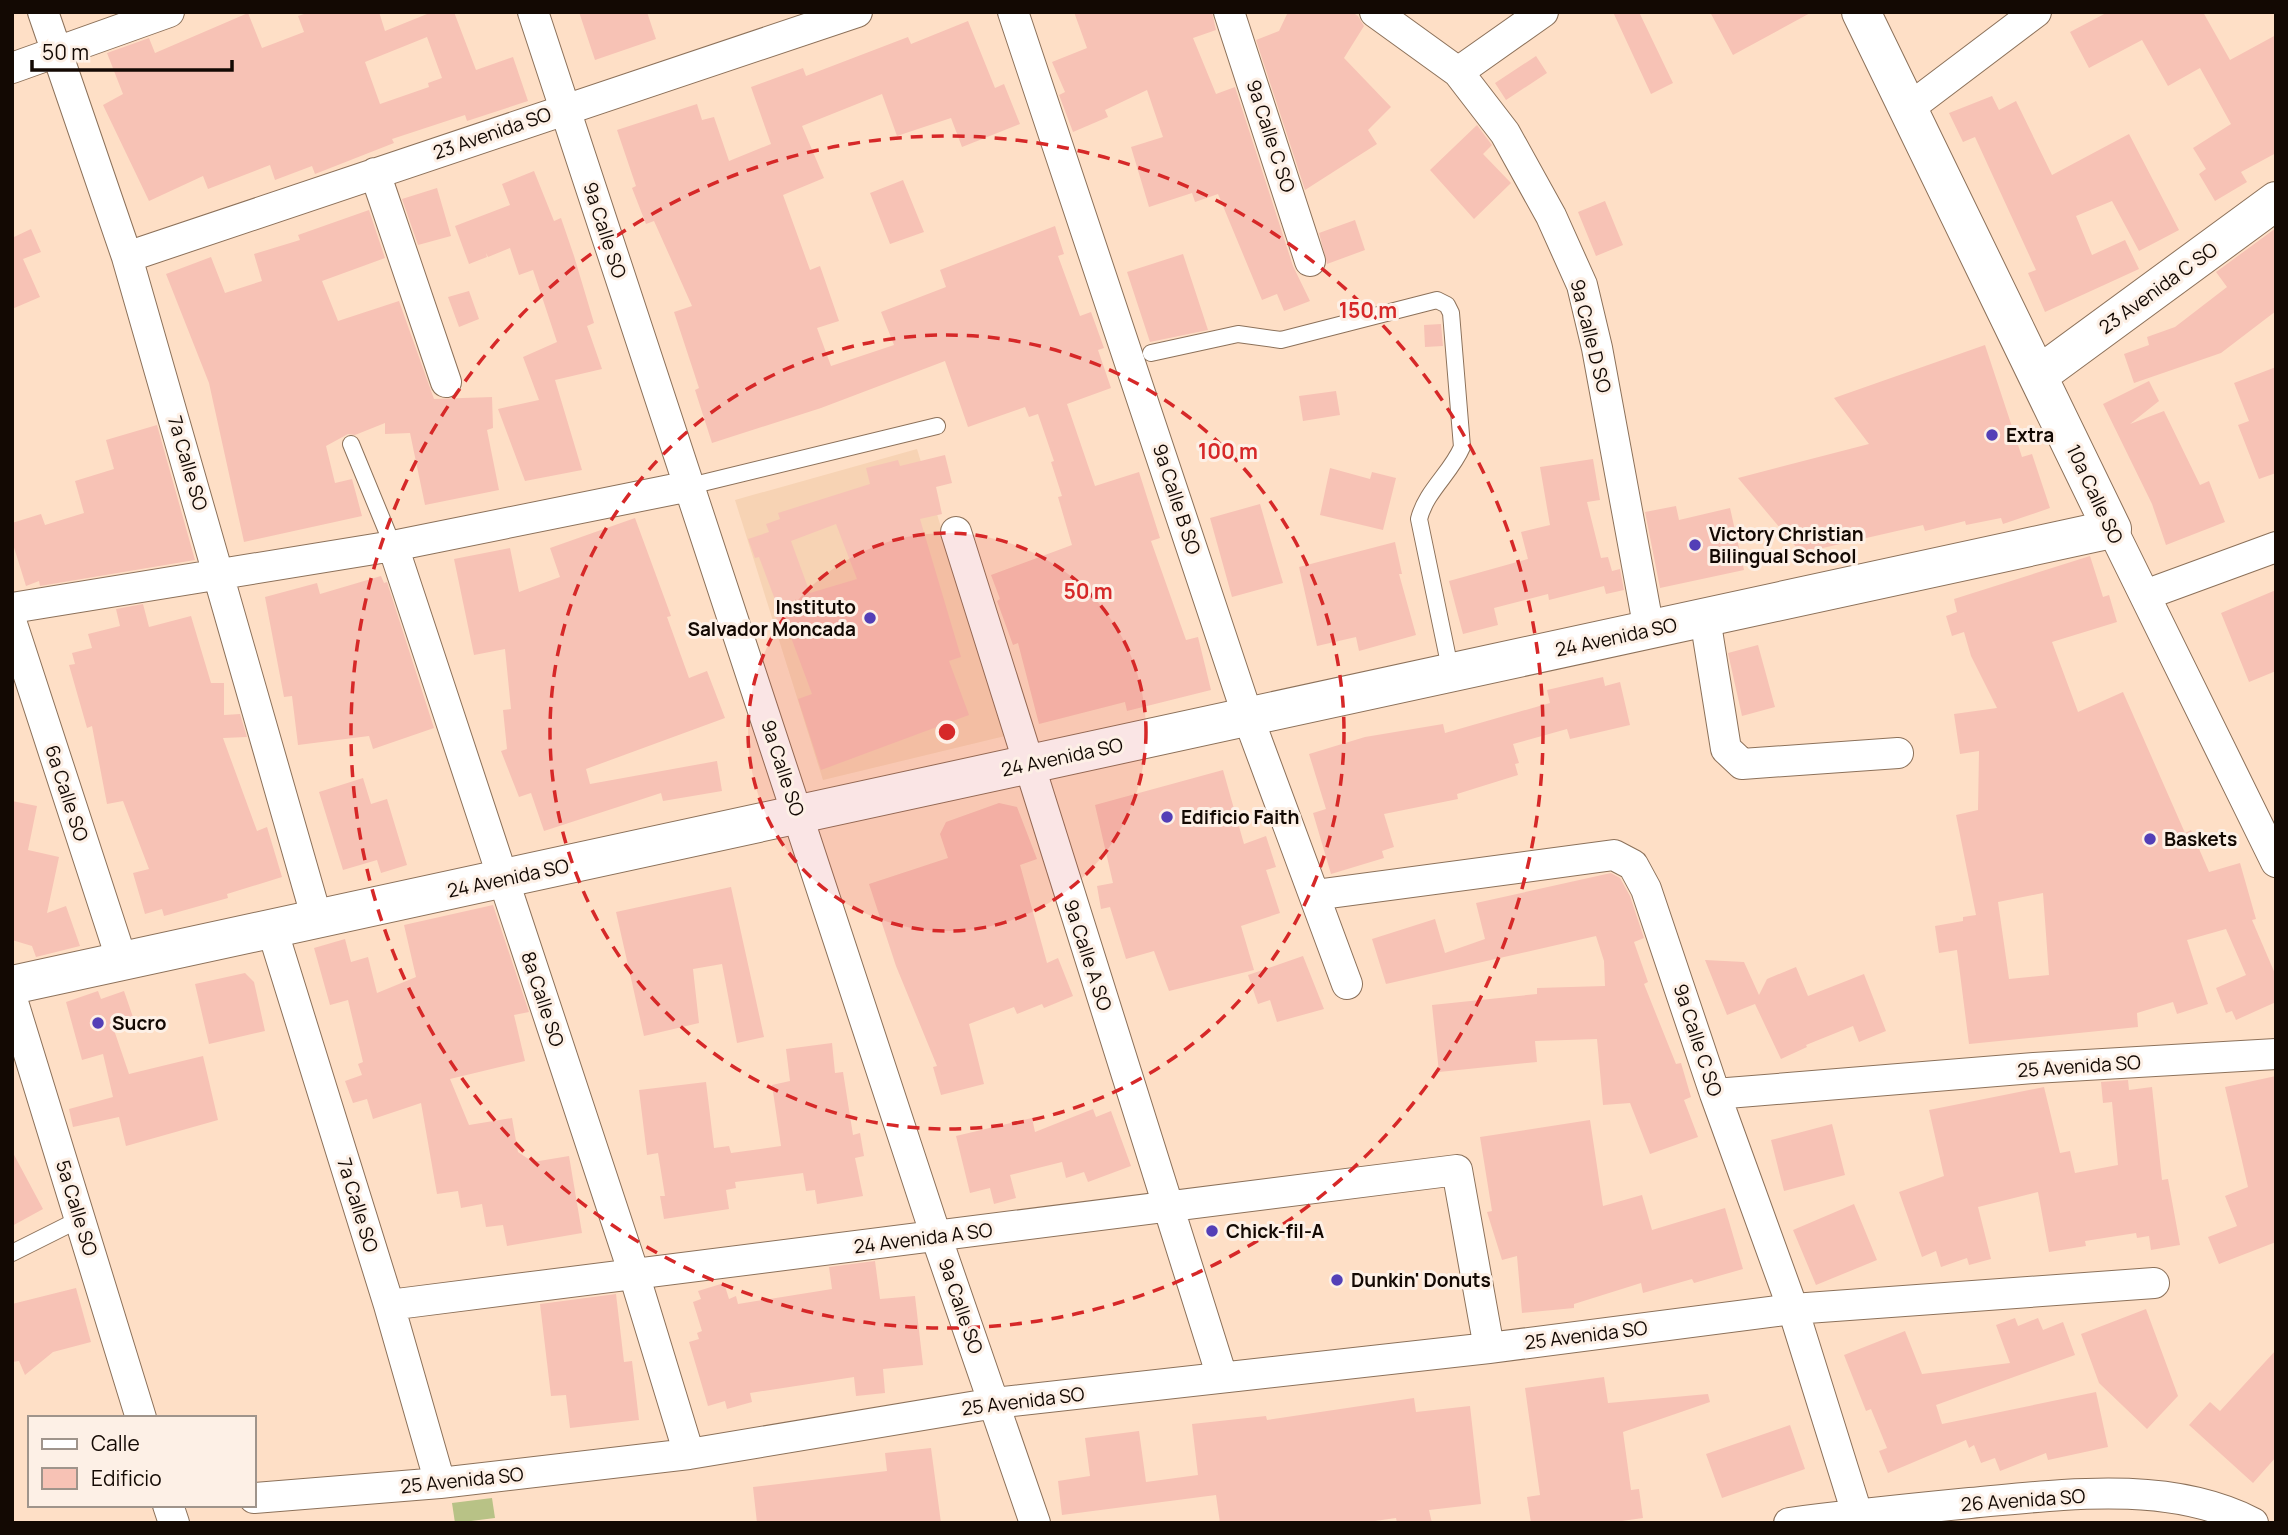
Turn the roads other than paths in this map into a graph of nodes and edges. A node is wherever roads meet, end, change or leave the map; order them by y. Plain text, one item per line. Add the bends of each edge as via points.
1 (43, 12) edge
2 (169, 12) edge
3 (533, 12) edge
4 (857, 12) edge
5 (1013, 12) edge
6 (1229, 12) edge
7 (1375, 12) edge
8 (1543, 12) edge
9 (1861, 12) edge
10 (2036, 12) edge
11 (56, 53) junction
12 (12, 68) edge
13 (1458, 72) junction
14 (1909, 107) junction
15 (565, 108) junction
16 (375, 173) junction
17 (2276, 201) edge
18 (127, 257) junction
19 (1310, 261) dead end
20 (1141, 357) junction
21 (2039, 375) junction
22 (446, 382) dead end
23 (937, 426) dead end
24 (351, 444) dead end
25 (690, 485) junction
26 (2112, 529) junction
27 (956, 532) dead end
28 (393, 545) junction
29 (2276, 547) edge
30 (220, 573) junction
31 (2145, 595) junction
32 (12, 608) edge
33 (1704, 618) junction
34 (12, 624) edge
35 (1649, 630) junction
36 (1451, 673) junction
37 (1248, 717) junction
38 (1898, 753) dead end
39 (1027, 765) junction
40 (798, 814) junction
41 (2276, 862) edge
42 (503, 879) junction
43 (1315, 895) junction
44 (317, 919) junction
45 (272, 929) junction
46 (122, 961) junction
47 (1347, 984) dead end
48 (12, 985) edge
49 (12, 999) edge
50 (2276, 1054) edge
51 (1715, 1094) junction
52 (1169, 1207) junction
53 (80, 1219) junction
54 (936, 1236) junction
55 (12, 1252) edge
56 (634, 1274) junction
57 (2154, 1283) dead end
58 (389, 1305) junction
59 (1794, 1309) junction
60 (1489, 1348) junction
61 (1222, 1377) junction
62 (995, 1403) junction
63 (140, 1416) edge
64 (690, 1454) junction
65 (440, 1483) junction
66 (256, 1498) edge
67 (1858, 1518) edge
68 (1035, 1523) edge
69 (1789, 1523) edge
70 (2253, 1523) edge

1 - 11 street, 7a Calle SO
2 - 11 street
3 - 15 street, 9a Calle SO
4 - 15 street, 23 Avenida SO
5 - 20 street, 9a Calle B SO
6 - 19 street, 9a Calle C SO
7 - 13 street, 9a Calle D SO
8 - 13 street
9 - 14 street, 10a Calle SO
10 - 14 street
11 - 12 street
11 - 18 street, 7a Calle SO
13 - 35 street, 9a Calle D SO via 1505,133 1551,216 1582,285
14 - 21 street, 10a Calle SO
15 - 16 street, 23 Avenida SO
15 - 25 street, 9a Calle SO
16 - 18 street, 23 Avenida SO
16 - 22 street
17 - 21 street, 23 Avenida C SO
18 - 30 street, 7a Calle SO
20 - 36 lane via 1238,334 1281,340 1437,300 1447,305 1462,447 1422,505 1419,519
20 - 37 street, 9a Calle B SO
21 - 26 street, 10a Calle SO
23 - 25 lane
24 - 28 lane
25 - 28 street
25 - 40 street, 9a Calle SO
26 - 31 street, 10a Calle SO
26 - 33 street, 24 Avenida SO
27 - 39 street, 9a Calle A SO
28 - 30 street
28 - 42 street, 8a Calle SO
29 - 31 street
30 - 32 street
30 - 44 street, 7a Calle SO
31 - 41 street, 10a Calle SO
33 - 35 street, 24 Avenida SO
33 - 38 street via 1726,749 1733,758 1742,764
34 - 46 street, 6a Calle SO
35 - 36 street, 24 Avenida SO
36 - 37 street, 24 Avenida SO
37 - 39 street, 24 Avenida SO
37 - 43 street, 9a Calle B SO
39 - 40 street, 24 Avenida SO
39 - 52 street, 9a Calle A SO
40 - 42 street, 24 Avenida SO
40 - 54 street, 9a Calle SO
42 - 44 street, 24 Avenida SO
42 - 56 street, 8a Calle SO
43 - 47 street, 9a Calle B SO
43 - 51 street, 9a Calle C SO via 1614,855 1633,864 1655,913
44 - 45 street, 24 Avenida SO
45 - 46 street, 24 Avenida SO
45 - 58 street, 7a Calle SO
46 - 48 street, 24 Avenida SO
49 - 53 street, 5a Calle SO
50 - 51 street, 25 Avenida SO
51 - 59 street, 9a Calle C SO
52 - 54 street, 24 Avenida A SO
52 - 60 street, 24 Avenida A SO via 1457,1170
52 - 61 street, 9a Calle A SO
53 - 55 lane
53 - 63 street, 5a Calle SO
54 - 56 street, 24 Avenida A SO
54 - 62 street, 9a Calle SO
56 - 58 street, 24 Avenida A SO
56 - 64 street, 8a Calle SO
57 - 59 street, 25 Avenida SO
58 - 65 street, 7a Calle SO
59 - 60 street, 25 Avenida SO
59 - 67 street, 9a Calle C SO
60 - 61 street, 25 Avenida SO
61 - 62 street, 25 Avenida SO
62 - 64 street, 25 Avenida SO
62 - 68 street, 9a Calle SO
64 - 65 street, 25 Avenida SO
65 - 66 street, 25 Avenida SO
67 - 69 street, 26 Avenida SO
67 - 70 street, 26 Avenida SO via 2071,1494 2168,1497

